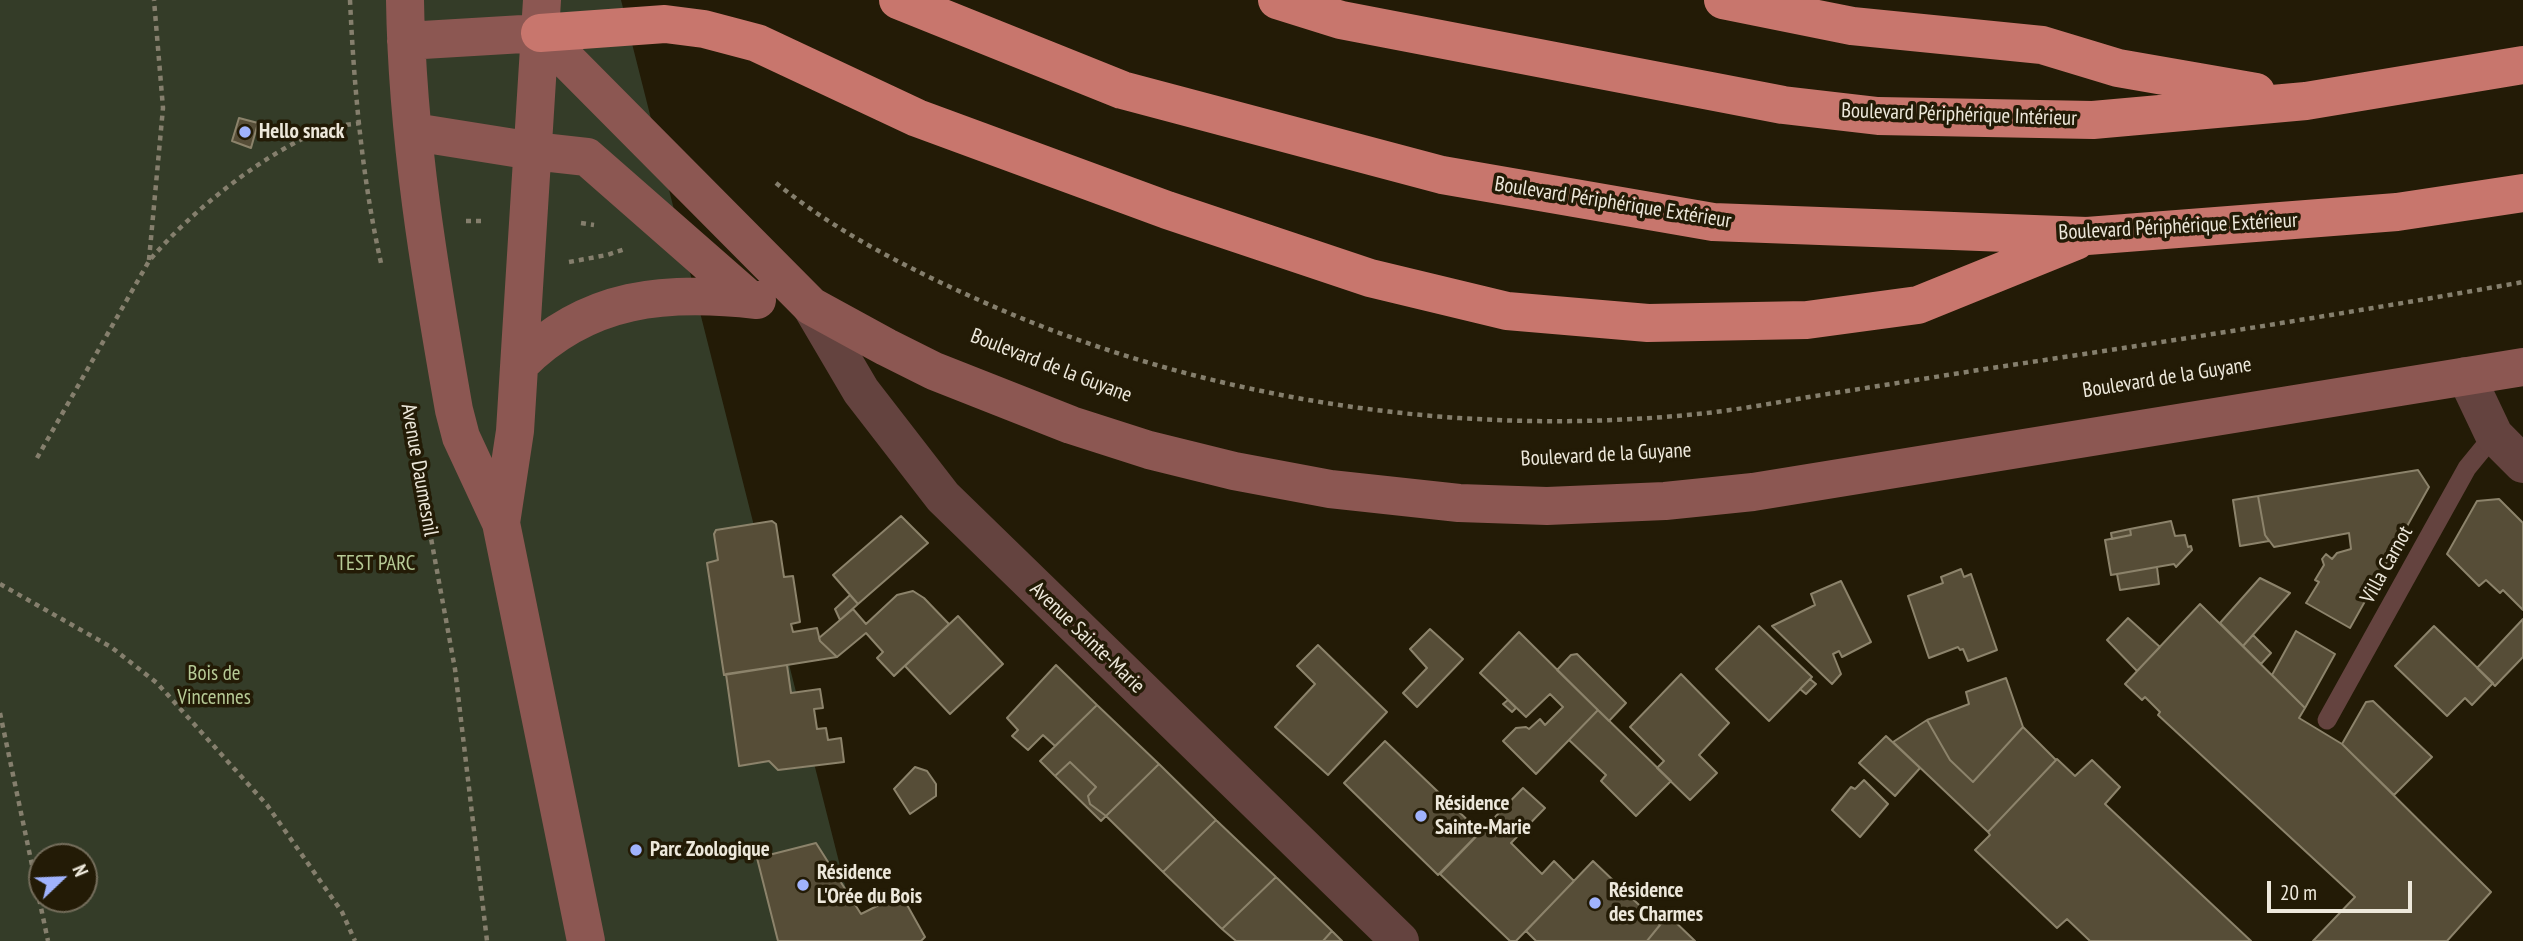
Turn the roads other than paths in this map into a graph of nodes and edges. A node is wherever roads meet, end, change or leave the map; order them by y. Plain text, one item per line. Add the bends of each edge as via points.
1 (405, 0) edge
2 (898, 0) edge
3 (1277, 0) edge
4 (1723, 0) edge
5 (541, 16) edge
6 (405, 41) junction
7 (2523, 65) edge
8 (2306, 101) junction
9 (414, 132) junction
10 (533, 152) junction
11 (2523, 193) edge
12 (2087, 236) junction
13 (749, 299) junction
14 (811, 306) junction
15 (520, 364) junction
16 (2523, 367) edge
17 (2466, 376) junction
18 (2494, 435) junction
19 (2523, 464) edge
20 (501, 523) junction
21 (2327, 720) dead end
22 (586, 941) edge
23 (1400, 941) edge

1 - 6 street
2 - 12 highway, Boulevard Périphérique Extérieur via 1122,90 1442,175 1713,222
3 - 8 highway, Boulevard Périphérique Intérieur via 1340,20 1783,104 1878,116 2093,120
4 - 8 highway via 1852,26 2042,45 2118,68
5 - 6 street
5 - 10 street
5 - 12 highway via 665,24 757,43 918,118 1167,210 1370,278 1507,311 1648,323 1807,320 1918,305
5 - 14 street
6 - 9 street
7 - 8 highway, Boulevard Périphérique Intérieur
9 - 10 street
9 - 20 street via 423,226 454,410 461,437
10 - 13 street via 587,158
10 - 15 street
11 - 12 highway, Boulevard Périphérique Extérieur via 2397,212
13 - 14 street
13 - 15 street via 674,295 618,304 537,346
14 - 17 street via 934,370 1071,425 1149,450 1330,489 1522,505 1665,502 1753,492
14 - 23 street, Avenue Sainte-Marie via 861,391 943,497
15 - 20 street
16 - 17 street
17 - 18 street
18 - 19 street
18 - 21 lane, Villa Carnot via 2467,468
20 - 22 street

